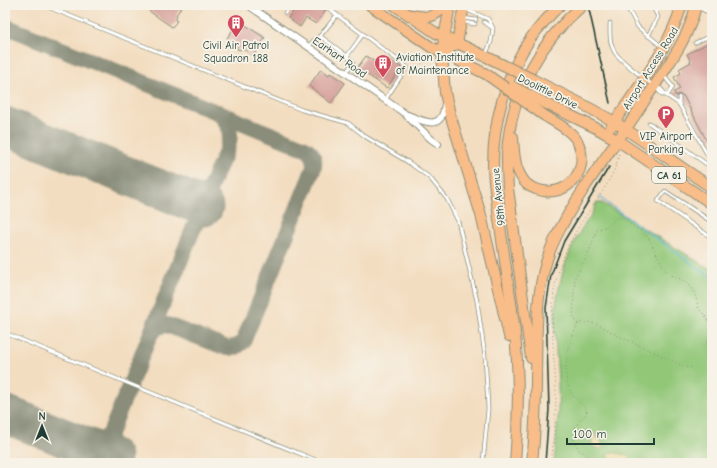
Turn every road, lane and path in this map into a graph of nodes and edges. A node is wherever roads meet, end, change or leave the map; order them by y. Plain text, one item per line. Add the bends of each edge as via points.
1 (44, 5) edge
2 (248, 5) edge
3 (291, 5) edge
4 (324, 5) edge
5 (370, 5) edge
6 (394, 5) edge
7 (445, 5) edge
8 (450, 5) edge
9 (560, 5) edge
10 (582, 5) edge
11 (626, 5) edge
12 (652, 5) edge
13 (672, 5) edge
14 (696, 5) edge
15 (681, 8) edge
16 (285, 13) dead end
17 (462, 13) edge
18 (712, 14) edge
19 (337, 15) junction
20 (408, 15) junction
21 (476, 22) dead end
22 (484, 24) dead end
23 (610, 24) dead end
24 (493, 28) junction
25 (363, 34) junction
26 (712, 35) edge
27 (320, 36) junction
28 (648, 36) junction
29 (444, 38) junction
30 (695, 43) dead end
31 (458, 44) junction
32 (308, 47) junction
33 (664, 49) junction
34 (442, 54) junction
35 (348, 56) junction
36 (488, 57) junction
37 (428, 59) dead end
38 (415, 68) dead end
39 (346, 73) junction
40 (486, 74) junction
41 (662, 74) junction
42 (644, 79) junction
43 (656, 87) junction
44 (673, 87) junction
45 (676, 91) dead end
46 (445, 93) junction
47 (667, 95) junction
48 (679, 97) dead end
49 (385, 100) junction
50 (679, 104) junction
51 (404, 113) junction
52 (511, 122) junction
53 (615, 122) junction
54 (649, 123) dead end
55 (626, 129) junction
56 (607, 134) junction
57 (617, 140) junction
58 (438, 144) dead end
59 (623, 152) dead end
60 (712, 164) edge
61 (712, 168) edge
62 (712, 188) edge
63 (712, 204) edge
64 (712, 222) edge
65 (712, 238) edge
66 (579, 324) junction
67 (5, 333) edge
68 (712, 334) edge
69 (693, 368) dead end
70 (518, 408) junction
71 (536, 408) junction
72 (323, 463) edge
73 (483, 463) edge
74 (515, 463) edge
75 (532, 463) edge
76 (551, 463) edge
77 (600, 463) edge

1 - 73 lane via 302,110 348,123 430,178 447,199 458,221 477,301 485,356 488,409
2 - 32 street, Earhart Road
3 - 16 lane
4 - 19 lane
5 - 34 main road, Doolittle Drive / CA 61
6 - 20 main road, Doolittle Drive / CA 61
7 - 20 main road via 439,13 426,18
8 - 29 main road
9 - 70 main road, 98th Avenue via 530,39 519,59 503,98 494,141 494,181 514,325
10 - 52 main road, 98th Avenue via 540,53 521,87
11 - 28 lane via 638,27
12 - 28 lane via 658,17
13 - 15 lane via 670,8
14 - 18 lane
14 - 41 main road, Airport Access Road via 689,29
15 - 33 main road, Airport Access Road
17 - 21 lane
17 - 24 lane via 488,19
17 - 31 main road
19 - 25 lane
19 - 27 lane
20 - 29 main road, Doolittle Drive / CA 61
22 - 24 lane
23 - 42 lane via 610,43 615,53
24 - 36 lane
25 - 35 lane
25 - 49 lane via 407,67
26 - 30 lane
27 - 32 lane
27 - 35 lane
28 - 33 lane
29 - 31 main road, Doolittle Drive / CA 61
29 - 34 main road
31 - 34 main road
31 - 36 main road, Doolittle Drive / CA 61
32 - 39 street, Earhart Road
33 - 42 main road, Airport Access Road
34 - 40 main road, Doolittle Drive / CA 61
34 - 46 main road
35 - 39 lane via 353,62
36 - 53 main road, Doolittle Drive / CA 61, bridge
37 - 38 path
39 - 49 street, Earhart Road
40 - 52 main road, bridge via 573,135 582,156 576,178 555,192 530,187 517,169
40 - 56 main road, Doolittle Drive / CA 61, bridge
41 - 43 main road, Airport Access Road
41 - 44 lane
42 - 43 lane
42 - 53 main road, Airport Access Road
43 - 47 lane via 662,95
43 - 55 main road, Airport Access Road
44 - 45 lane
44 - 47 lane
46 - 51 street via 444,111 436,122 430,124
46 - 70 main road via 481,215 506,322 513,356
47 - 50 lane
48 - 50 lane
49 - 51 street, Earhart Road
50 - 60 lane
51 - 58 street, Earhart Road
52 - 71 main road, 98th Avenue via 506,164 508,188
53 - 55 main road, Doolittle Drive / CA 61
53 - 56 main road, Airport Access Road
54 - 61 lane
55 - 57 main road, Airport Access Road
55 - 62 main road, Doolittle Drive / CA 61
56 - 57 main road, Doolittle Drive / CA 61
57 - 63 main road, Doolittle Drive / CA 61
57 - 71 main road, Airport Access Road via 581,193 547,259 536,320
59 - 76 path via 619,154 608,179 574,236 556,281 553,310 556,394
64 - 65 lane via 665,191 658,201
66 - 68 path via 573,316 575,277 587,257 597,230 621,218 646,235 665,270 685,281 694,292
66 - 69 path via 597,324 684,367
66 - 77 path via 572,337 566,378 571,393 587,410 575,428 574,440 579,450
67 - 72 lane
70 - 74 main road
71 - 75 main road

